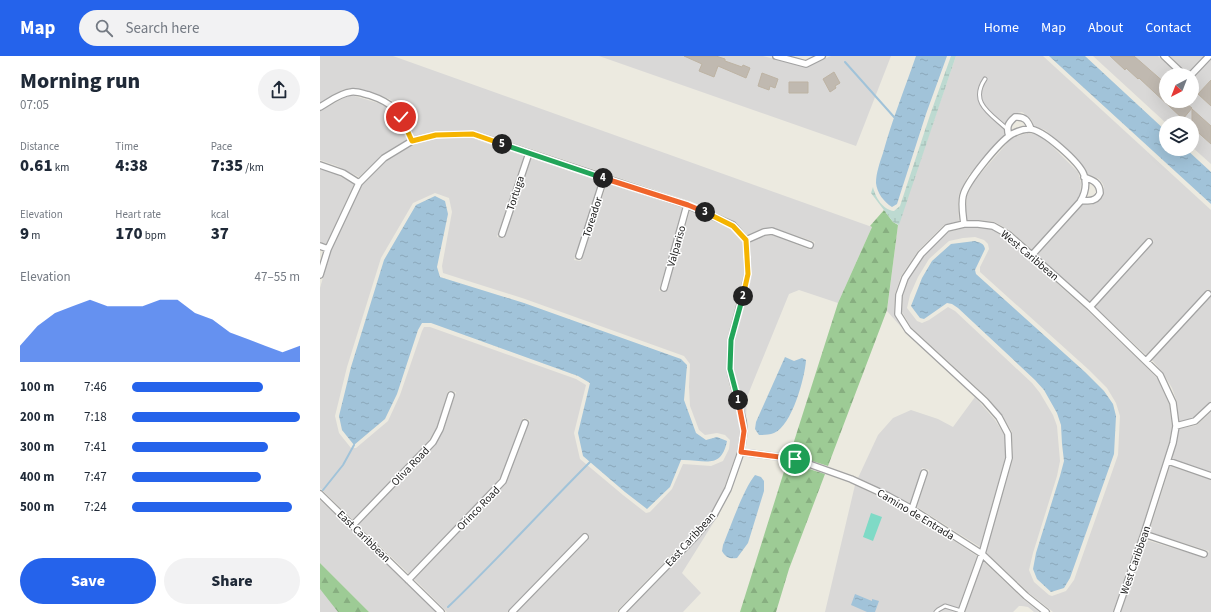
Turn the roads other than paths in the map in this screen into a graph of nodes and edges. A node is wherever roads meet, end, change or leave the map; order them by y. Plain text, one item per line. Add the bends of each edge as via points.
1 (776, 56) edge
2 (822, 56) edge
3 (1164, 56) edge
4 (1208, 56) edge
5 (1177, 68) edge
6 (1197, 68) edge
7 (985, 79) dead end
8 (320, 107) edge
9 (1008, 129) junction
10 (1031, 129) junction
11 (1009, 136) junction
12 (412, 141) junction
13 (529, 153) junction
14 (320, 164) edge
15 (1084, 177) junction
16 (604, 178) junction
17 (359, 182) junction
18 (1081, 200) junction
19 (688, 205) junction
20 (964, 224) junction
21 (502, 234) dead end
22 (746, 240) junction
23 (1149, 242) dead end
24 (810, 245) dead end
25 (320, 246) edge
26 (328, 249) junction
27 (1032, 255) junction
28 (579, 256) dead end
29 (320, 275) edge
30 (664, 288) dead end
31 (1208, 294) dead end
32 (1090, 307) junction
33 (1146, 361) junction
34 (451, 396) dead end
35 (1211, 406) edge
36 (525, 423) dead end
37 (1176, 426) junction
38 (741, 452) junction
39 (1168, 461) junction
40 (924, 473) dead end
41 (1211, 476) edge
42 (320, 494) edge
43 (912, 508) junction
44 (353, 525) junction
45 (1144, 534) junction
46 (585, 538) dead end
47 (982, 554) junction
48 (1204, 554) dead end
49 (408, 580) junction
50 (441, 612) edge
51 (512, 612) edge
52 (622, 612) edge
53 (936, 612) edge
54 (961, 612) edge
55 (1046, 612) edge
56 (1117, 612) edge

1 - 2 street via 806,64
3 - 5 street
4 - 6 street
7 - 9 lane via 981,84 979,98
8 - 12 street via 351,91 380,99 396,109
9 - 10 street via 1011,121 1020,116 1028,122
9 - 11 street
10 - 11 street
10 - 15 street via 1055,143 1081,170
11 - 20 street via 968,184 962,202
12 - 13 street via 436,135 473,134
12 - 17 street via 384,158
13 - 16 street
13 - 21 street, Tortuga
14 - 17 street
15 - 18 street
15 - 18 street via 1096,182 1100,193 1095,200
16 - 19 street
16 - 28 street, Toreador
17 - 26 street
18 - 27 street
19 - 22 street via 733,226
19 - 30 street, Valpariso
20 - 27 street, West Caribbean via 993,226 1009,235
20 - 47 street, West Caribbean via 947,228 920,254 904,278 899,295 898,314 908,330 985,401 999,417 1008,434 1009,458
22 - 24 street via 772,231
22 - 38 street, East Caribbean via 748,274 731,340 730,369 743,421
23 - 32 street
25 - 26 street
26 - 29 street
27 - 32 street, West Caribbean
31 - 33 street
32 - 33 street, West Caribbean
33 - 37 street, West Caribbean via 1160,375 1168,390 1173,403
34 - 44 street, Oliva Road via 433,442
35 - 37 street via 1195,421
36 - 49 street, Orinco Road via 503,481
37 - 39 street, West Caribbean
38 - 43 street, Camino de Entrada via 785,457 808,463 869,486
38 - 52 street, East Caribbean via 728,489 714,515
39 - 41 street
39 - 45 street, West Caribbean
40 - 43 street
42 - 44 street, East Caribbean
43 - 47 street, Camino de Entrada
44 - 49 street, East Caribbean
45 - 48 street
45 - 56 street, West Caribbean
46 - 51 street
47 - 54 street, West Caribbean
47 - 55 street, Camino de Entrada
49 - 50 street, East Caribbean
53 - 54 lane via 945,606

